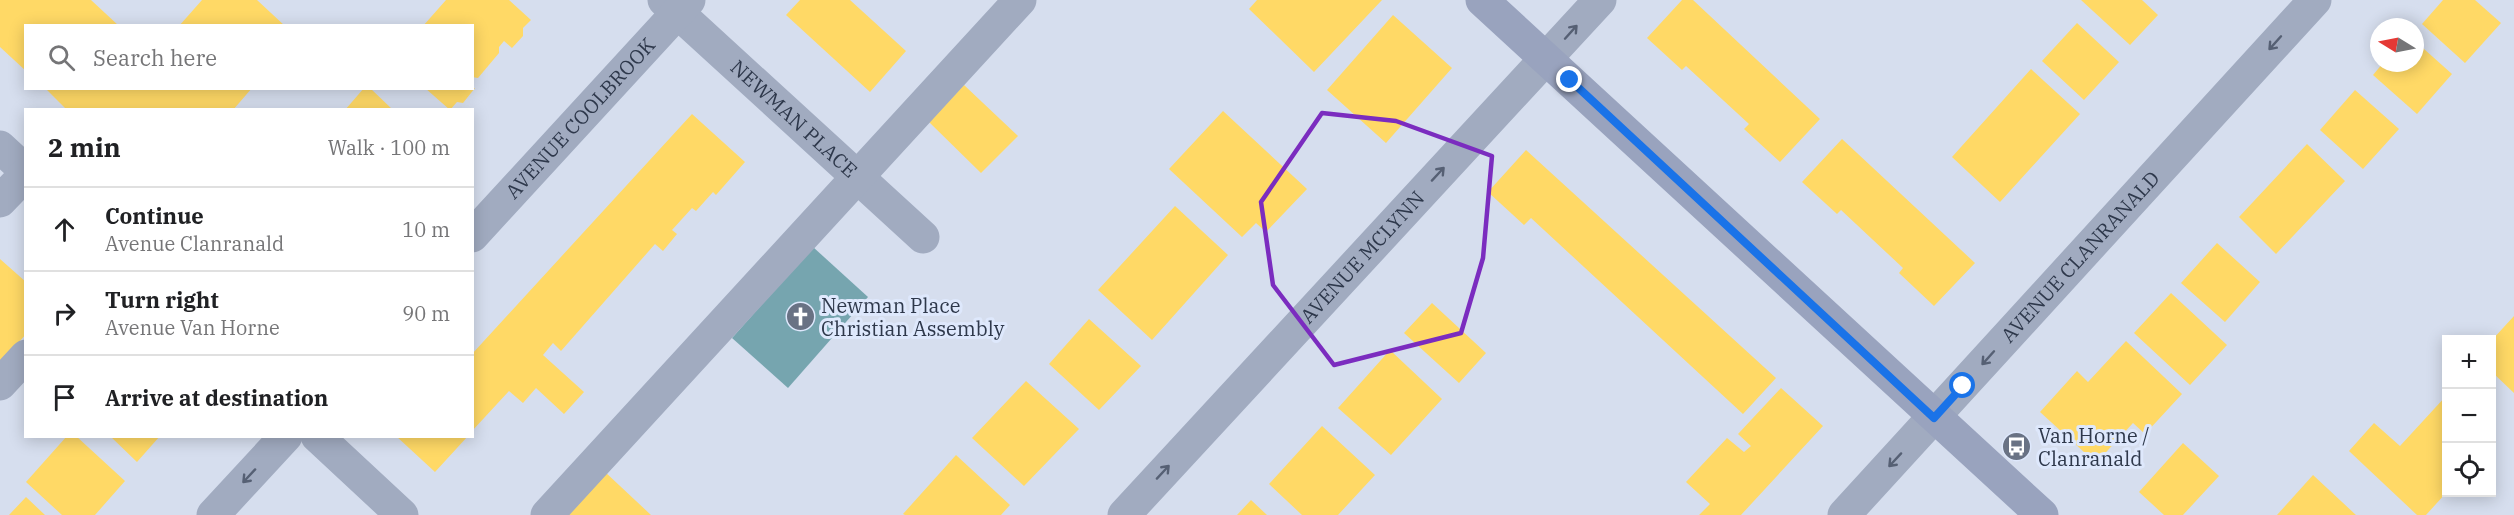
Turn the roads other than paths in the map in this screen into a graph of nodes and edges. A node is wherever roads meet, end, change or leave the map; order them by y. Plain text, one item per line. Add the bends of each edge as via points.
1 (1020, 0) edge
2 (1482, 0) edge
3 (1600, 0) edge
4 (2315, 0) edge
5 (677, 4) edge
6 (1546, 58) junction
7 (0, 147) edge
8 (24, 170) edge
9 (24, 174) edge
10 (856, 176) junction
11 (0, 201) edge
12 (474, 234) edge
13 (923, 237) dead end
14 (24, 358) edge
15 (0, 384) edge
16 (1934, 418) junction
17 (284, 438) edge
18 (319, 438) edge
19 (213, 515) edge
20 (402, 515) edge
21 (547, 515) edge
22 (1124, 515) edge
23 (1844, 515) edge
24 (2042, 515) edge

1 - 10 street
2 - 6 main road
6 -> 3 street, AVENUE MCLYNN
4 -> 16 street, AVENUE CLANRANALD
5 - 10 street, NEWMAN PLACE
5 - 12 street, AVENUE COOLBROOK
6 - 16 main road
22 -> 6 street, AVENUE MCLYNN
7 - 8 street
9 - 11 street
10 - 13 street, NEWMAN PLACE
10 - 21 street
14 - 15 street
16 -> 23 street, AVENUE CLANRANALD
16 - 24 main road
17 -> 19 street
18 - 20 street

